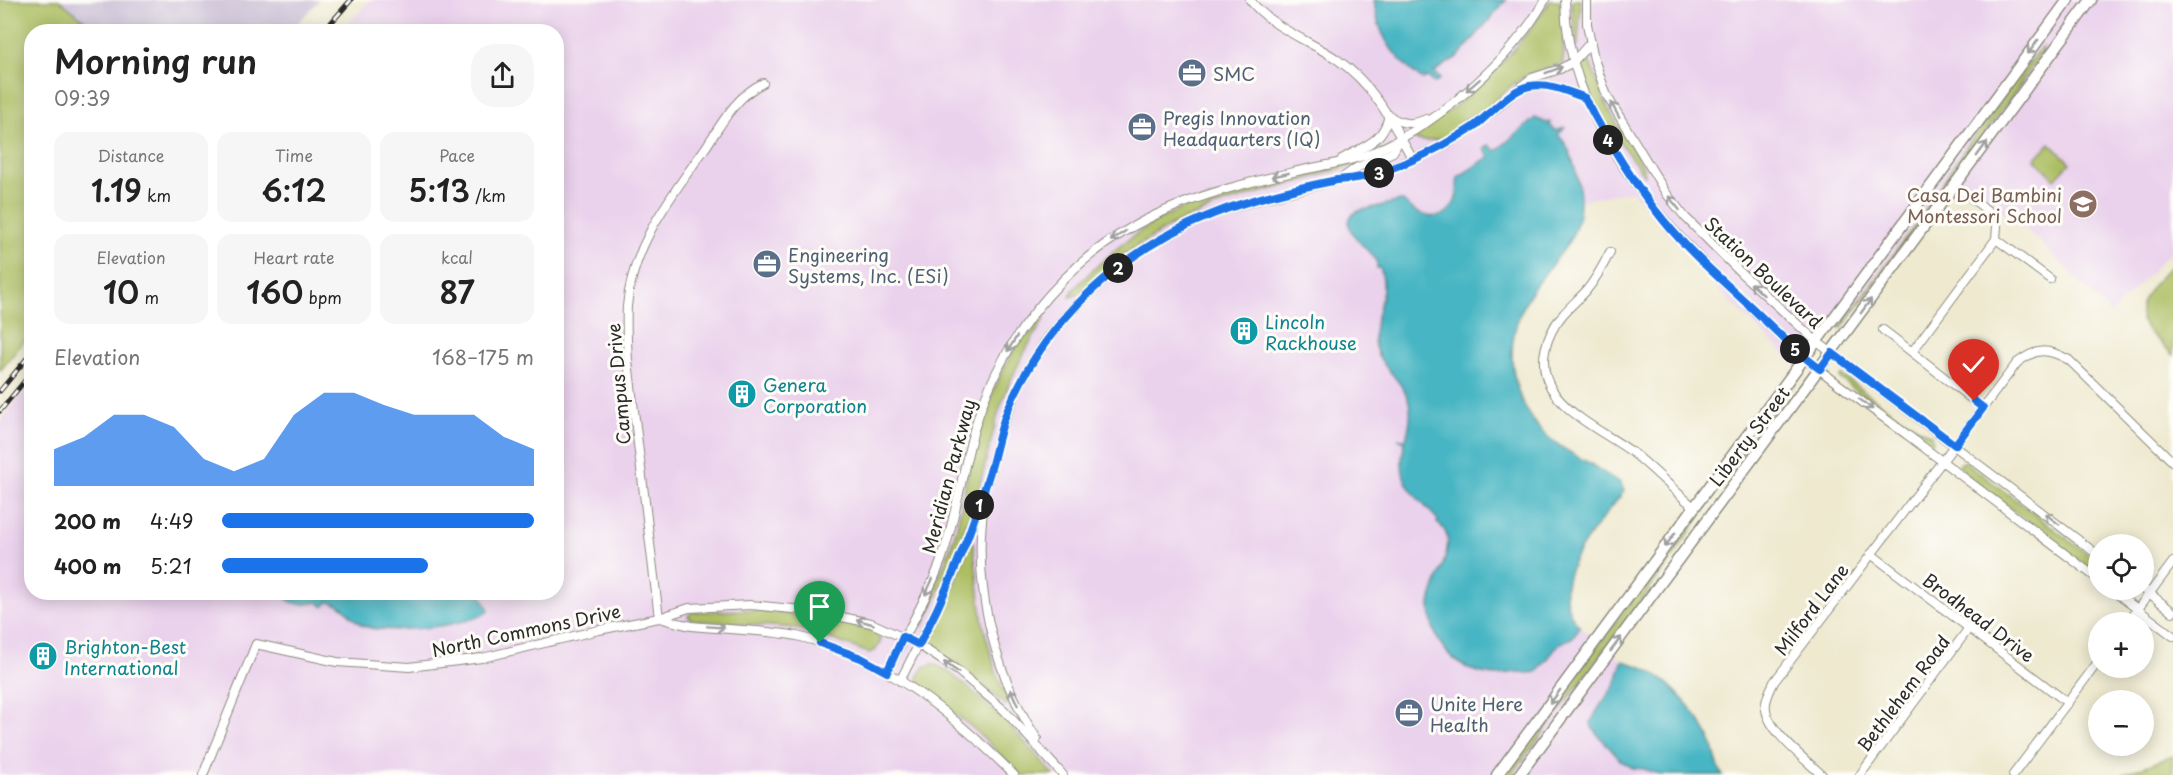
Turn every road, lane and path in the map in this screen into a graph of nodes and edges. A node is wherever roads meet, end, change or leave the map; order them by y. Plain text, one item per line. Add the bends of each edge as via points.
1 (1250, 0) edge
2 (1545, 0) edge
3 (1565, 0) edge
4 (1587, 0) edge
5 (2068, 0) edge
6 (2091, 0) edge
7 (1590, 42) junction
8 (1573, 62) junction
9 (764, 83) dead end
10 (1513, 93) junction
11 (1585, 98) junction
12 (1446, 108) junction
13 (1389, 115) junction
14 (1401, 138) junction
15 (1413, 160) junction
16 (1337, 162) junction
17 (1338, 180) junction
18 (1955, 185) junction
19 (1996, 239) junction
20 (1610, 252) dead end
21 (2050, 279) dead end
22 (1883, 330) dead end
23 (1816, 341) junction
24 (1912, 352) junction
25 (1832, 353) junction
26 (1805, 358) junction
27 (1820, 369) junction
28 (1983, 408) junction
29 (1955, 445) junction
30 (1942, 462) junction
31 (2173, 462) edge
32 (989, 476) junction
33 (1694, 507) junction
34 (2088, 547) edge
35 (1872, 554) junction
36 (2173, 562) edge
37 (2088, 572) edge
38 (2154, 583) edge
39 (2154, 598) edge
40 (2126, 600) edge
41 (2142, 600) edge
42 (2138, 609) junction
43 (2136, 612) edge
44 (2173, 612) edge
45 (659, 618) junction
46 (1969, 628) junction
47 (2173, 636) edge
48 (903, 637) junction
49 (919, 645) junction
50 (887, 672) junction
51 (2088, 676) edge
52 (900, 681) junction
53 (2068, 703) junction
54 (1054, 765) junction
55 (203, 775) edge
56 (1014, 775) edge
57 (1063, 775) edge
58 (1497, 775) edge
59 (1519, 775) edge
60 (1822, 775) edge
61 (1860, 775) edge
62 (2013, 775) edge

1 - 13 street via 1281,27 1357,75
2 -> 12 street, Meridian Parkway via 1522,35
3 - 8 street
4 - 7 street
5 -> 23 street, Liberty Street
18 -> 6 street, Liberty Street
7 - 8 street, Meridian Parkway
23 -> 7 street, Station Boulevard via 1741,273 1666,193 1608,96
10 -> 8 street, Meridian Parkway via 1532,78
8 - 11 street
9 - 45 street, Campus Drive via 735,105 655,221 639,255 629,292 628,361
10 - 11 street via 1529,86 1550,86
10 - 15 street, Meridian Parkway via 1475,126
11 - 26 street, Station Boulevard via 1617,155 1665,222
12 - 13 street, Meridian Parkway via 1414,123 1400,123
12 - 14 street, Meridian Parkway
13 - 14 street
13 - 16 street, Meridian Parkway via 1379,137
14 - 15 street
14 - 16 street, Meridian Parkway via 1360,157
14 - 17 street, Meridian Parkway via 1393,152
15 - 17 street, Meridian Parkway via 1360,178
16 -> 48 street, Meridian Parkway via 1169,207 1106,244 1047,297 1008,350 985,396 943,554
17 - 32 street, Meridian Parkway via 1215,213 1151,244 1108,276 1067,315 1025,374 999,435
18 - 19 street via 1993,215 1998,226
25 -> 18 street, Liberty Street
19 - 21 street
19 - 24 street
20 - 33 street via 1594,280 1556,322 1545,351 1547,376 1568,410 1634,453
22 - 24 street
23 - 25 street, Station Boulevard
23 - 26 street, Liberty Street
24 - 28 street
25 - 27 street, Liberty Street
25 - 29 street, Station Boulevard
26 - 27 street, Station Boulevard
26 - 33 street, Liberty Street
27 -> 30 street, Station Boulevard
59 -> 27 street, Liberty Street
28 - 29 street, Milford Lane
28 - 31 street, Milford Lane via 2028,354 2043,350 2056,353 2069,360
29 - 30 street, Milford Lane
34 -> 29 street, Station Boulevard
30 - 35 street, Milford Lane
30 - 37 street, Station Boulevard
32 - 49 street, Meridian Parkway via 950,583
54 -> 32 street via 1015,701 990,627 981,533
33 -> 58 street, Liberty Street
35 - 46 street, Brodhead Drive
35 - 60 street, Milford Lane via 1774,682 1765,705 1774,729
36 - 38 street
39 - 44 street
40 - 42 street
41 - 42 street
42 - 43 street
42 - 47 street
48 -> 45 street, North Commons Drive via 841,616 752,605 689,608
45 -> 50 street via 690,626 797,636 841,650
45 - 55 street, North Commons Drive via 482,658 409,667 336,662 256,644
46 - 53 street, Brodhead Drive
46 - 61 street, Bethlehem Road
48 - 49 street, North Commons Drive
48 - 50 street, Meridian Parkway
49 - 52 street, Meridian Parkway
54 -> 49 street, North Commons Drive via 1004,710 958,671
50 - 52 street
51 - 53 street
52 - 56 street via 968,730
53 - 62 street
54 - 57 street

